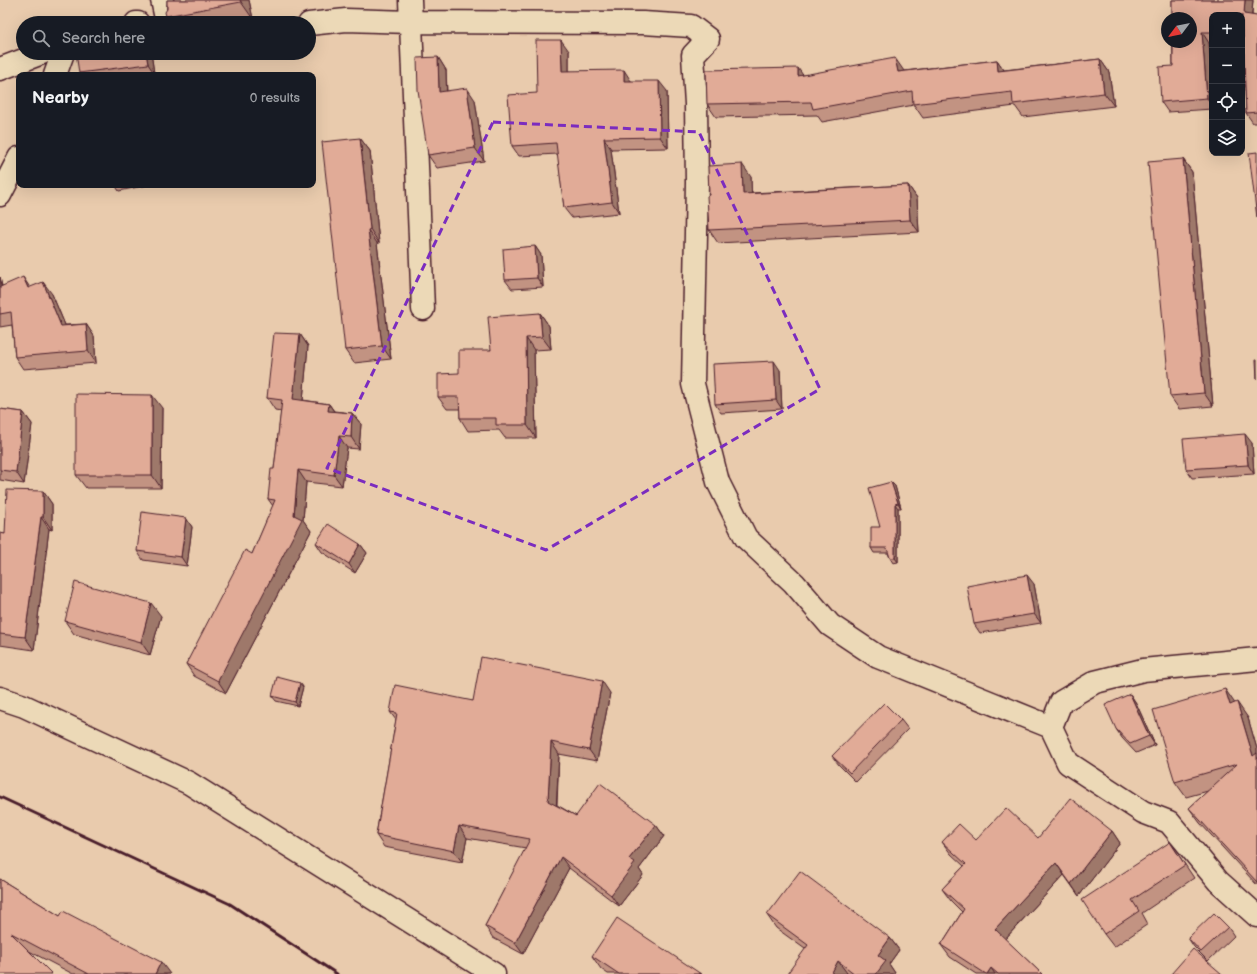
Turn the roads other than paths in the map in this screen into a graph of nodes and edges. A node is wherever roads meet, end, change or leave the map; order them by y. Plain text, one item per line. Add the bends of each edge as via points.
1 (162, 0) edge
2 (410, 0) edge
3 (165, 16) edge
4 (410, 22) junction
5 (316, 23) edge
6 (24, 60) edge
7 (60, 60) edge
8 (0, 69) edge
9 (56, 72) edge
10 (16, 164) edge
11 (0, 195) edge
12 (423, 309) dead end
13 (1257, 659) edge
14 (0, 698) edge
15 (1051, 727) junction
16 (1257, 916) edge
17 (494, 974) edge

1 - 3 street
2 - 4 street
4 - 5 street via 346,20
4 - 12 street
4 - 15 street via 635,23 691,26 708,39 693,55 697,183 693,384 718,482 746,538 794,584 830,626 878,658
6 - 8 street
7 - 9 street
10 - 11 street
13 - 15 street via 1143,670 1095,682 1061,702
14 - 17 street via 24,706 189,783
15 - 16 street via 1068,763 1143,812 1169,822 1218,881

